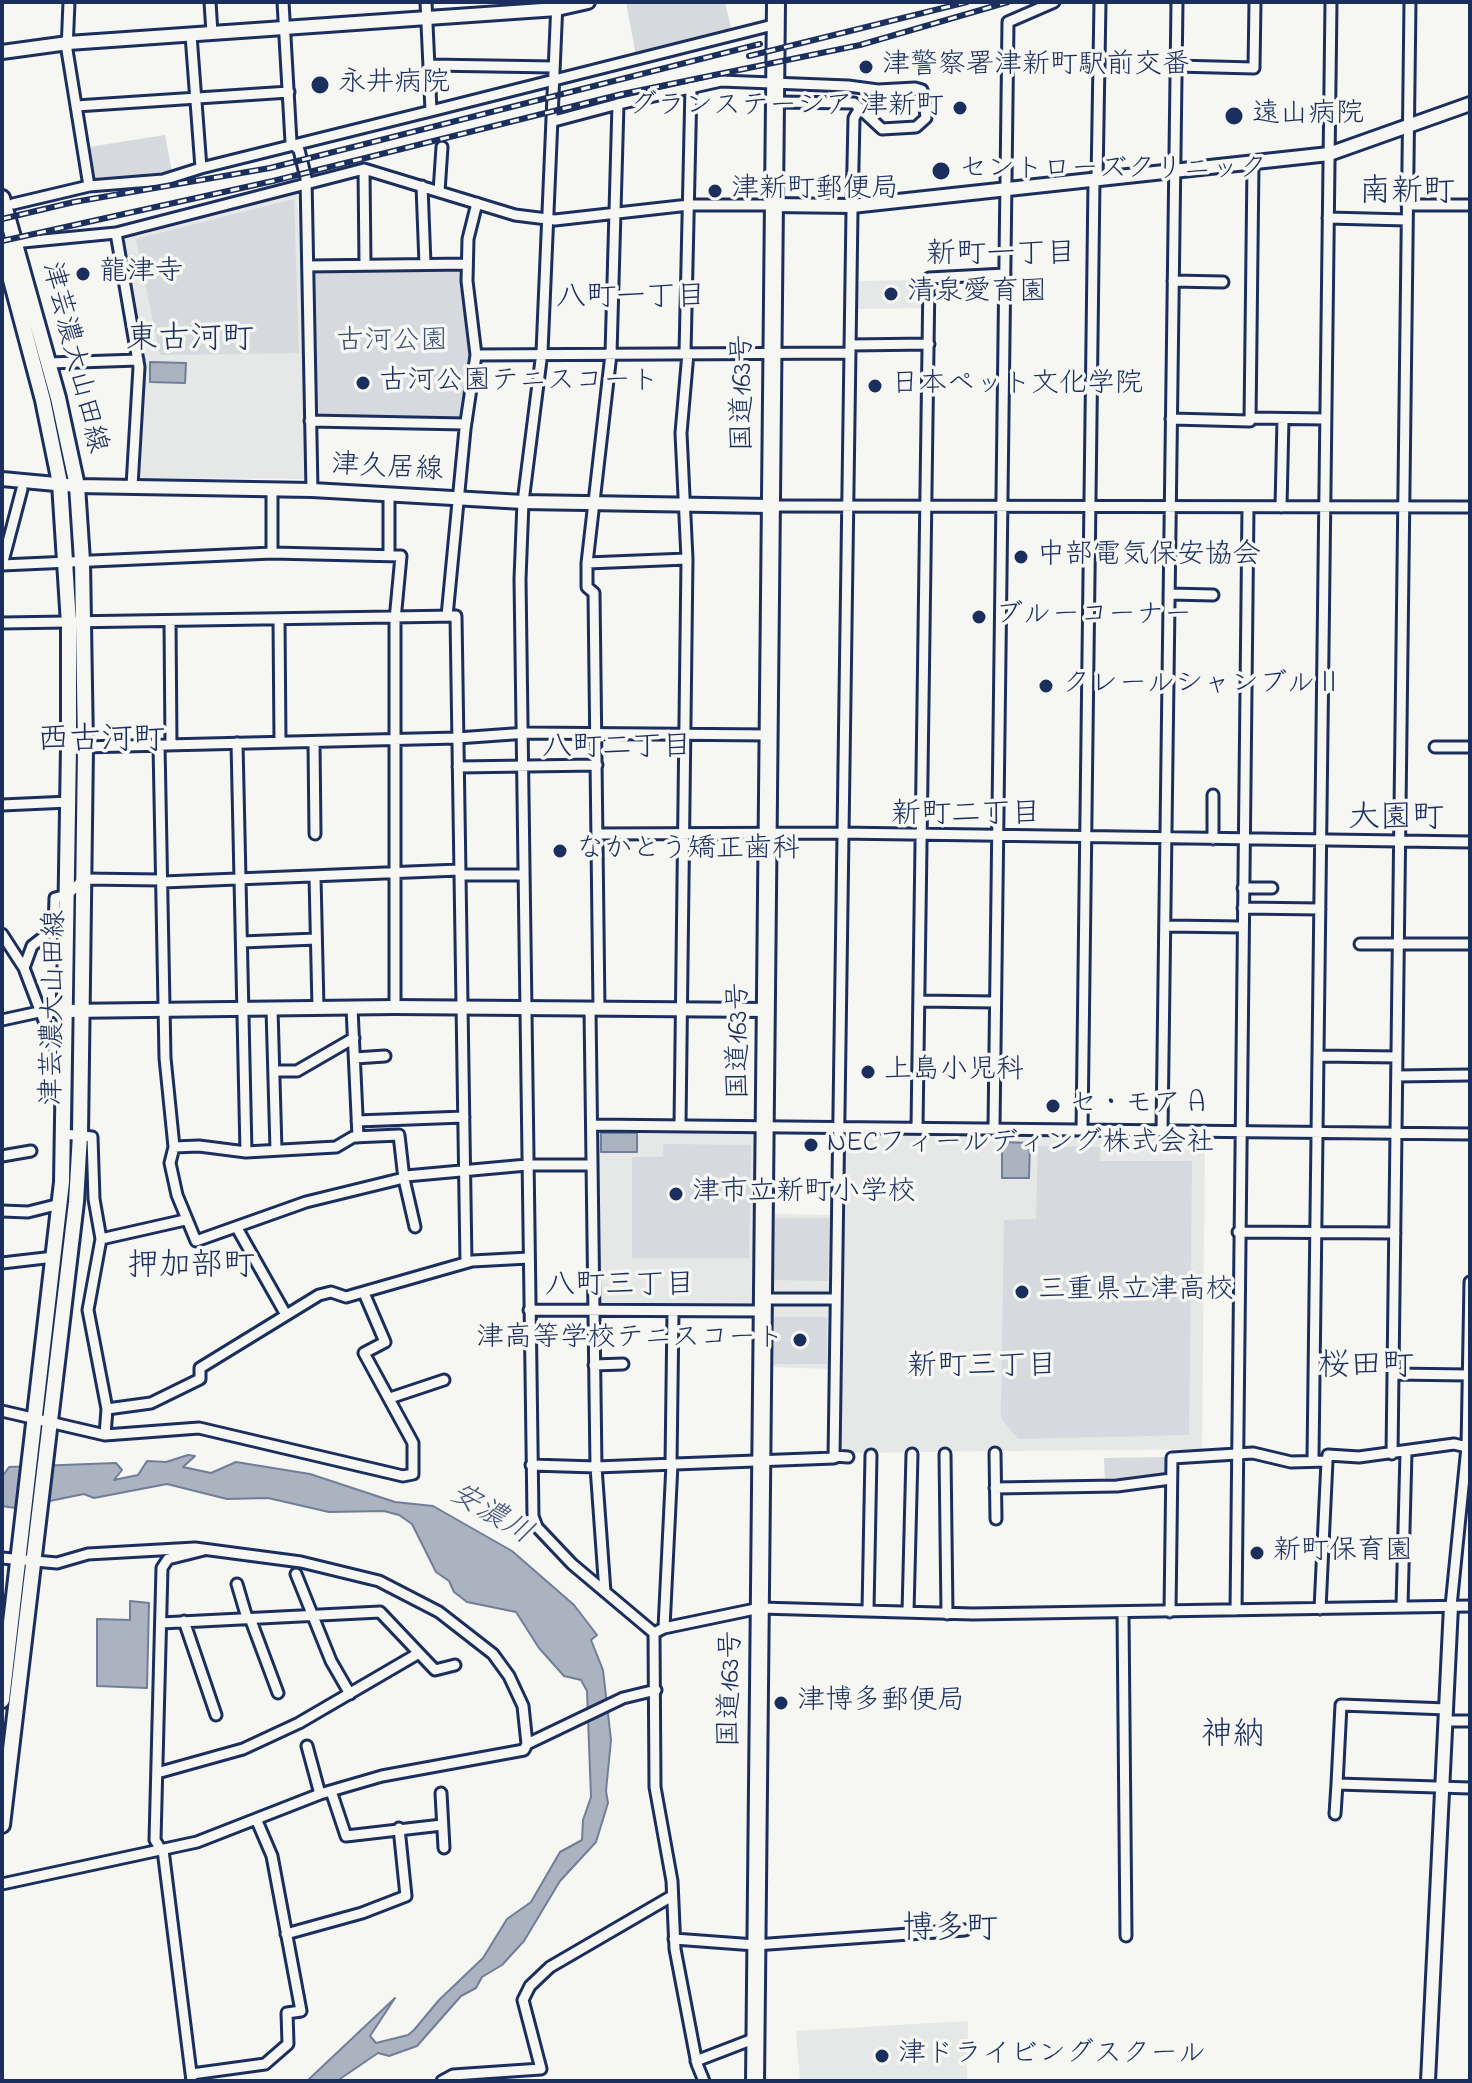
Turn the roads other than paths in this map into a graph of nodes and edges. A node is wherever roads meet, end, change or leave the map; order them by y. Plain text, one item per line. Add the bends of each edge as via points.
1 (69, 2) edge
2 (210, 2) edge
3 (283, 2) edge
4 (426, 2) edge
5 (588, 2) edge
6 (776, 2) edge
7 (1054, 2) edge
8 (1100, 2) edge
9 (1177, 2) edge
10 (1255, 2) edge
11 (1331, 2) edge
12 (1410, 2) edge
13 (557, 5) edge
14 (427, 18) junction
15 (777, 24) junction
16 (285, 29) junction
17 (212, 33) junction
18 (191, 35) junction
19 (68, 43) junction
20 (2, 52) edge
21 (430, 65) junction
22 (1176, 66) junction
23 (554, 67) junction
24 (554, 82) junction
25 (776, 84) junction
26 (691, 87) junction
27 (289, 92) junction
28 (195, 98) junction
29 (776, 102) junction
30 (618, 104) junction
31 (1470, 104) edge
32 (76, 106) junction
33 (860, 108) junction
34 (431, 111) junction
35 (554, 121) junction
36 (1408, 127) junction
37 (295, 146) junction
38 (442, 147) dead end
39 (1329, 154) junction
40 (1253, 164) junction
41 (201, 168) junction
42 (364, 169) junction
43 (1175, 172) junction
44 (1096, 181) junction
45 (305, 185) junction
46 (89, 186) junction
47 (422, 186) junction
48 (1007, 189) junction
49 (439, 192) junction
50 (7, 201) edge
51 (477, 203) junction
52 (689, 205) junction
53 (773, 205) junction
54 (1407, 205) junction
55 (1470, 205) edge
56 (852, 206) junction
57 (615, 213) junction
58 (547, 218) junction
59 (1328, 218) junction
60 (1407, 220) junction
61 (116, 233) junction
62 (23, 242) dead end
63 (2, 246) edge
64 (365, 264) junction
65 (425, 264) junction
66 (467, 264) junction
67 (308, 266) junction
68 (1005, 274) junction
69 (1173, 281) junction
70 (1223, 282) dead end
71 (929, 344) junction
72 (850, 349) junction
73 (542, 352) junction
74 (686, 353) junction
75 (611, 354) junction
76 (771, 354) junction
77 (476, 355) junction
78 (138, 360) junction
79 (49, 363) junction
80 (1250, 418) junction
81 (1171, 419) junction
82 (1283, 419) junction
83 (1326, 419) junction
84 (310, 421) junction
85 (465, 424) junction
86 (2, 479) edge
87 (60, 483) junction
88 (77, 486) junction
89 (132, 486) junction
90 (22, 489) dead end
91 (272, 489) junction
92 (312, 490) junction
93 (389, 495) junction
94 (457, 497) junction
95 (523, 502) junction
96 (591, 503) junction
97 (685, 505) junction
98 (848, 505) junction
99 (770, 506) junction
100 (926, 506) junction
101 (1003, 506) junction
102 (1090, 506) junction
103 (1170, 506) junction
104 (1248, 507) junction
105 (1281, 507) junction
106 (1325, 507) junction
107 (1404, 507) junction
108 (1470, 507) edge
109 (272, 553) junction
110 (389, 555) junction
111 (687, 559) junction
112 (66, 561) junction
113 (82, 561) junction
114 (587, 563) junction
115 (2, 565) edge
116 (1169, 594) junction
117 (1213, 595) dead end
118 (447, 616) junction
119 (397, 617) junction
120 (279, 619) junction
121 (170, 621) junction
122 (2, 623) edge
123 (77, 623) junction
124 (596, 734) junction
125 (685, 734) junction
126 (523, 735) junction
127 (771, 735) junction
128 (457, 738) junction
129 (394, 740) junction
130 (280, 742) junction
131 (314, 742) junction
132 (237, 743) junction
133 (159, 745) junction
134 (171, 745) junction
135 (77, 747) junction
136 (1435, 747) dead end
137 (1470, 747) edge
138 (597, 765) junction
139 (523, 766) junction
140 (458, 767) junction
141 (1213, 795) dead end
142 (69, 802) junction
143 (2, 805) edge
144 (684, 832) junction
145 (770, 832) junction
146 (315, 834) dead end
147 (598, 834) junction
148 (843, 834) junction
149 (921, 835) junction
150 (998, 836) junction
151 (1085, 837) junction
152 (1167, 838) junction
153 (1213, 839) junction
154 (1244, 839) junction
155 (1321, 840) junction
156 (1399, 841) junction
157 (1470, 842) edge
158 (459, 872) junction
159 (393, 873) junction
160 (524, 875) junction
161 (315, 877) junction
162 (84, 879) junction
163 (240, 880) junction
164 (162, 881) junction
165 (1243, 888) junction
166 (1272, 888) dead end
167 (67, 895) junction
168 (1243, 908) junction
169 (1320, 909) junction
170 (1166, 926) junction
171 (1242, 927) junction
172 (2, 934) edge
173 (316, 939) junction
174 (242, 942) junction
175 (1360, 944) dead end
176 (1398, 944) junction
177 (1470, 944) edge
178 (24, 968) junction
179 (920, 1001) junction
180 (995, 1002) junction
181 (395, 1007) junction
182 (318, 1008) junction
183 (352, 1008) junction
184 (463, 1008) junction
185 (526, 1008) junction
186 (243, 1009) junction
187 (272, 1009) junction
188 (594, 1009) junction
189 (682, 1009) junction
190 (164, 1010) junction
191 (766, 1010) junction
192 (66, 1011) junction
193 (82, 1011) junction
194 (41, 1012) junction
195 (2, 1020) edge
196 (354, 1038) junction
197 (54, 1047) dead end
198 (385, 1056) dead end
199 (1318, 1056) junction
200 (1397, 1057) junction
201 (355, 1058) junction
202 (274, 1071) junction
203 (1470, 1075) edge
204 (1397, 1076) junction
205 (464, 1117) junction
206 (357, 1121) junction
207 (592, 1125) junction
208 (680, 1125) junction
209 (766, 1125) junction
210 (838, 1127) junction
211 (917, 1128) junction
212 (994, 1128) junction
213 (1082, 1130) junction
214 (1162, 1131) junction
215 (1240, 1132) junction
216 (1317, 1132) junction
217 (1396, 1133) junction
218 (64, 1134) junction
219 (1470, 1134) edge
220 (80, 1135) junction
221 (358, 1137) junction
222 (174, 1147) junction
223 (276, 1150) junction
224 (31, 1151) dead end
225 (246, 1152) junction
226 (2, 1156) edge
227 (527, 1165) junction
228 (592, 1165) junction
229 (464, 1170) junction
230 (405, 1177) junction
231 (60, 1204) junction
232 (2, 1211) edge
233 (185, 1220) junction
234 (415, 1227) dead end
235 (237, 1228) junction
236 (1238, 1232) junction
237 (1316, 1232) junction
238 (1395, 1233) junction
239 (101, 1239) junction
240 (54, 1257) junction
241 (529, 1258) junction
242 (466, 1262) junction
243 (2, 1263) edge
244 (1470, 1282) edge
245 (364, 1293) junction
246 (835, 1299) junction
247 (763, 1305) junction
248 (529, 1310) junction
249 (594, 1310) junction
250 (673, 1311) junction
251 (285, 1313) junction
252 (1469, 1362) edge
253 (623, 1364) dead end
254 (594, 1365) junction
255 (1393, 1374) junction
256 (1468, 1375) edge
257 (444, 1380) dead end
258 (390, 1398) junction
259 (107, 1409) junction
260 (2, 1411) edge
261 (34, 1420) junction
262 (50, 1424) junction
263 (105, 1435) junction
264 (1467, 1447) junction
265 (1406, 1452) junction
266 (995, 1453) dead end
267 (912, 1454) dead end
268 (945, 1454) dead end
269 (1392, 1454) junction
270 (871, 1455) dead end
271 (834, 1456) junction
272 (848, 1457) dead end
273 (1238, 1457) junction
274 (1313, 1459) junction
275 (1327, 1461) junction
276 (761, 1462) junction
277 (672, 1464) junction
278 (531, 1465) junction
279 (596, 1467) junction
280 (1171, 1479) junction
281 (995, 1488) junction
282 (996, 1519) dead end
283 (207, 1549) junction
284 (2, 1558) edge
285 (26, 1562) junction
286 (296, 1574) dead end
287 (237, 1584) dead end
288 (605, 1592) junction
289 (1402, 1606) junction
290 (1451, 1606) junction
291 (1470, 1606) edge
292 (760, 1608) junction
293 (1320, 1609) junction
294 (868, 1610) junction
295 (1236, 1610) junction
296 (908, 1612) junction
297 (1170, 1612) junction
298 (1123, 1613) junction
299 (947, 1614) junction
300 (313, 1615) junction
301 (249, 1618) junction
302 (184, 1621) junction
303 (161, 1623) junction
304 (664, 1628) junction
305 (654, 1633) junction
306 (419, 1653) junction
307 (455, 1665) dead end
308 (656, 1690) junction
309 (278, 1693) dead end
310 (350, 1694) junction
311 (2, 1700) edge
312 (216, 1715) dead end
313 (1447, 1715) junction
314 (1470, 1721) edge
315 (527, 1744) junction
316 (307, 1746) dead end
317 (157, 1773) junction
318 (1337, 1784) junction
319 (1443, 1788) junction
320 (1470, 1788) edge
321 (331, 1791) junction
322 (441, 1793) dead end
323 (320, 1794) junction
324 (1335, 1814) dead end
325 (257, 1821) junction
326 (2, 1825) edge
327 (442, 1825) junction
328 (399, 1828) junction
329 (444, 1848) dead end
330 (162, 1850) junction
331 (2, 1884) edge
332 (672, 1896) junction
333 (965, 1930) dead end
334 (286, 1934) junction
335 (1126, 1936) dead end
336 (674, 1939) junction
337 (755, 1945) junction
338 (756, 2038) junction
339 (696, 2061) junction
340 (192, 2077) edge
341 (442, 2081) edge
342 (704, 2081) edge
343 (755, 2081) edge
344 (1428, 2081) edge

1 - 19 street
2 - 17 street
3 - 16 street
4 - 14 street
5 - 13 street
6 - 15 highway, 国道163号
7 - 48 street via 1008,22
8 - 44 street
9 - 22 street
10 - 22 street via 1254,68
11 - 39 street
12 - 36 street
13 - 14 street
13 - 23 street
14 - 16 street
14 - 21 street
15 - 24 street
15 - 25 highway, 国道163号
16 - 17 street
16 - 27 street
17 - 18 street
18 - 19 street
18 - 28 street
19 - 20 street
19 - 32 street
21 - 23 street
21 - 34 street
22 - 43 street
23 - 24 street
24 - 34 street
24 - 35 street
25 - 26 street via 721,81
25 - 29 highway, 国道163号
25 - 33 street via 915,88 922,90 926,118 916,127 882,129
26 - 30 street
26 - 52 street
27 - 28 street
27 - 37 street
28 - 32 street
28 - 41 street
29 - 33 street via 854,103
29 - 53 highway, 国道163号
30 - 35 street
30 - 57 street
31 - 36 street
32 - 46 street
33 - 56 street via 854,118
34 - 37 street
35 - 58 street
36 - 39 street
36 - 54 street
37 - 41 street
37 - 45 street
38 - 49 street
39 - 40 street
39 - 59 street
40 - 43 street
40 - 80 street
41 - 46 street via 163,180
42 - 45 street
42 - 47 street
42 - 64 street
43 - 44 street
43 - 69 street
44 - 48 street
44 - 102 street
45 - 61 street
45 - 67 street
46 - 50 street
47 - 49 street
47 - 65 street
48 - 56 street
48 - 68 street
49 - 51 street
50 - 79 main road, 津芸濃大山田線
51 - 58 street
51 - 66 street
52 - 53 street
52 - 57 street
52 - 74 street
53 - 56 street
53 - 76 highway, 国道163号
54 - 55 street
54 - 60 street
56 - 72 street
57 - 58 street
57 - 75 street
58 - 73 street
59 - 60 street
59 - 83 street
60 - 107 street
61 - 62 street
61 - 78 street
63 - 87 main road, 津芸濃大山田線
64 - 65 street
64 - 67 street
65 - 66 street
66 - 77 street
67 - 84 street
68 - 71 street via 929,278
68 - 101 street
69 - 70 street
69 - 81 street
71 - 72 street
71 - 100 street
72 - 76 street
72 - 98 street
73 - 75 street
73 - 77 street
73 - 95 street
74 - 75 street
74 - 76 street
74 - 97 street via 681,433
75 - 96 street
76 - 99 highway, 国道163号
77 - 85 street
78 - 79 street
78 - 89 street
79 - 88 main road, 津芸濃大山田線
80 - 81 street
80 - 82 street
81 - 103 street
82 - 83 street
82 - 105 street
83 - 106 street
84 - 85 street
84 - 92 street
85 - 94 street
86 - 87 street, 津久居線
87 - 88 street, 津久居線
87 - 112 main road, 津芸濃大山田線
88 - 89 street, 津久居線
88 - 113 main road, 津芸濃大山田線
89 - 91 street, 津久居線
90 - 115 street
91 - 92 street, 津久居線
91 - 109 street
92 - 93 street, 津久居線
93 - 94 street, 津久居線
93 - 110 street
94 - 95 street, 津久居線
94 - 118 street
95 - 96 street, 津久居線
95 - 126 street
96 - 97 street, 津久居線
96 - 114 street
97 - 99 street, 津久居線
97 - 111 street
98 - 99 street
98 - 100 street
98 - 148 street
99 - 127 highway, 国道163号
100 - 101 street
100 - 149 street
101 - 102 street
101 - 150 street
102 - 103 street
102 - 151 street
103 - 104 street
103 - 116 street
104 - 105 street
104 - 154 street
105 - 106 street
106 - 107 street
106 - 155 street
107 - 108 street
107 - 156 street
109 - 110 street
109 - 113 street
110 - 119 street via 401,556
111 - 114 street
111 - 125 street
112 - 113 street
112 - 115 street
112 - 123 main road, 津芸濃大山田線
113 - 123 main road, 津芸濃大山田線
114 - 124 street via 587,587 594,593
116 - 117 street
116 - 152 street
118 - 119 street
118 - 128 street via 456,616
119 - 120 street
119 - 129 street
120 - 121 street
120 - 130 street
121 - 123 street
121 - 134 street
122 - 123 street
123 - 135 main road, 津芸濃大山田線
124 - 125 street
124 - 126 street
124 - 138 street
125 - 127 street
125 - 144 street
126 - 128 street
126 - 139 street
127 - 145 highway, 国道163号
128 - 129 street
128 - 140 street
129 - 131 street
129 - 159 street
130 - 131 street
130 - 132 street
131 - 146 street
132 - 134 street
132 - 163 street
133 - 134 street
133 - 135 street
133 - 164 street
135 - 142 main road, 津芸濃大山田線
135 - 162 main road, 津芸濃大山田線
136 - 137 street
138 - 139 street
138 - 147 street
139 - 140 street
139 - 160 street
140 - 158 street
141 - 153 street
142 - 143 street
142 - 167 main road, 津芸濃大山田線
144 - 145 street
144 - 147 street
144 - 189 street
145 - 148 street
145 - 191 highway, 国道163号
147 - 188 street
148 - 149 street
148 - 210 street
149 - 150 street
149 - 179 street
150 - 151 street
150 - 180 street
151 - 152 street
151 - 213 street
152 - 153 street
152 - 170 street
153 - 154 street
154 - 155 street
154 - 165 street
155 - 156 street
155 - 169 street
156 - 157 street
156 - 176 street
158 - 159 street
158 - 160 street
158 - 184 street
159 - 161 street
159 - 181 street
160 - 185 street
161 - 163 street
161 - 173 street
162 - 164 street
162 - 167 street
162 - 193 main road, 津芸濃大山田線
163 - 164 street
163 - 174 street
164 - 190 street
165 - 166 street
165 - 168 street
167 - 178 street via 55,898 54,929 32,946
167 - 192 main road, 津芸濃大山田線
168 - 169 street
168 - 171 street
169 - 199 street
170 - 171 street
170 - 214 street
171 - 215 street
172 - 178 street
173 - 174 street
173 - 182 street
174 - 186 street
175 - 176 street
176 - 177 street
176 - 200 street
178 - 194 street
179 - 180 street
179 - 211 street
180 - 212 street
181 - 183 street
181 - 184 street
182 - 183 street
182 - 187 street
183 - 196 street
184 - 185 street
184 - 205 street
185 - 188 street
185 - 227 street
186 - 187 street
186 - 190 street
186 - 225 street
187 - 202 street
188 - 189 street
188 - 207 street
189 - 191 street
189 - 208 street
190 - 193 street
190 - 222 street
191 - 209 highway, 国道163号
192 - 193 street
192 - 194 street
192 - 218 main road, 津芸濃大山田線
193 - 220 main road, 津芸濃大山田線
194 - 195 street
194 - 197 street
196 - 201 street
196 - 202 street via 297,1071
198 - 201 street
199 - 200 street
199 - 216 street
200 - 204 street
201 - 206 street
202 - 223 street
203 - 204 street
204 - 217 street
205 - 206 street
205 - 229 street
206 - 221 street
207 - 208 street
207 - 228 street
208 - 209 street
209 - 210 street
209 - 247 highway, 国道163号
210 - 211 street
210 - 246 street
211 - 212 street
212 - 213 street
213 - 214 street
214 - 215 street
215 - 216 street
215 - 236 street
216 - 217 street
216 - 237 street
217 - 219 street
217 - 238 street
218 - 220 street
218 - 231 main road, 津芸濃大山田線
220 - 239 street via 92,1137
220 - 262 main road, 津芸濃大山田線
221 - 223 street via 336,1147
221 - 230 street via 399,1135
222 - 225 street
222 - 233 street via 170,1163
223 - 225 street
224 - 226 street
227 - 228 street
227 - 229 street
227 - 241 street
228 - 249 street
229 - 230 street
229 - 242 street
230 - 234 street
230 - 235 street via 306,1202
231 - 232 street via 28,1212
231 - 240 main road, 津芸濃大山田線
233 - 235 street via 196,1241
233 - 239 street
235 - 251 street
236 - 237 street
236 - 273 street
237 - 238 street
237 - 274 street
238 - 255 street
239 - 259 street via 88,1310
240 - 243 street
240 - 261 main road, 津芸濃大山田線
241 - 242 street
241 - 248 street
242 - 245 street
244 - 252 street
245 - 251 street via 319,1295
245 - 258 street via 385,1342 364,1353
246 - 247 street
246 - 271 street
247 - 250 street
247 - 276 highway, 国道163号
248 - 249 street
248 - 278 street
249 - 250 street
249 - 254 street
250 - 277 street
251 - 259 street via 200,1368 200,1379 151,1403
252 - 256 street
253 - 254 street
254 - 279 street
255 - 256 street
255 - 269 street
256 - 264 street
257 - 258 street
258 - 263 street via 413,1443 413,1474 403,1476 199,1428
259 - 263 street
260 - 261 street
261 - 262 street
261 - 285 main road, 津芸濃大山田線
262 - 263 street
262 - 285 main road, 津芸濃大山田線
264 - 265 street via 1454,1444
264 - 290 street
265 - 269 street
265 - 289 street
266 - 281 street
267 - 296 street
268 - 299 street
269 - 275 street via 1328,1455
270 - 294 street
271 - 272 street
271 - 276 street
273 - 274 street via 1258,1453 1291,1462
273 - 280 street via 1172,1458
273 - 295 street
274 - 275 street
275 - 293 street
276 - 277 street
276 - 292 highway, 国道163号
277 - 279 street
277 - 304 street
278 - 279 street
278 - 288 street via 534,1523
279 - 288 street
280 - 281 street via 1117,1486
280 - 297 street
281 - 282 street
283 - 285 street
283 - 303 street via 168,1559 162,1568
283 - 315 street via 346,1571 396,1587 439,1612 482,1643 503,1667 523,1706
284 - 285 street
285 - 311 main road, 津芸濃大山田線
285 - 326 main road, 津芸濃大山田線
286 - 300 street
287 - 301 street
288 - 305 street
289 - 290 street
289 - 293 street
290 - 291 street
290 - 313 street
292 - 294 street
292 - 304 street
292 - 337 highway, 国道163号
293 - 295 street
294 - 296 street
295 - 297 street
296 - 299 street
297 - 298 street
298 - 299 street
298 - 335 street
300 - 301 street
300 - 306 street via 380,1612
300 - 310 street
301 - 302 street
301 - 309 street
302 - 303 street
302 - 312 street
303 - 317 street
304 - 305 street
305 - 308 street
306 - 307 street via 435,1670
306 - 310 street
308 - 315 street via 623,1698
308 - 332 street via 652,1750
310 - 317 street via 243,1749
313 - 314 street
313 - 318 street via 1341,1705
313 - 319 street
315 - 321 street via 524,1750 410,1770
316 - 323 street
317 - 330 street via 155,1840
318 - 319 street
318 - 324 street
319 - 320 street
319 - 344 street
321 - 323 street
321 - 328 street via 346,1836
322 - 327 street
323 - 325 street
325 - 330 street
325 - 334 street via 272,1856
327 - 328 street
327 - 329 street
328 - 334 street via 406,1896
330 - 331 street
330 - 340 street
332 - 336 street
332 - 341 street via 550,1967 530,1986 523,2000 541,2069 453,2075
333 - 337 street
334 - 340 street via 301,2011 287,2013 288,2044 258,2067
336 - 337 street
336 - 339 street
337 - 338 highway, 国道163号
338 - 339 street
338 - 343 highway, 国道163号
339 - 342 street

